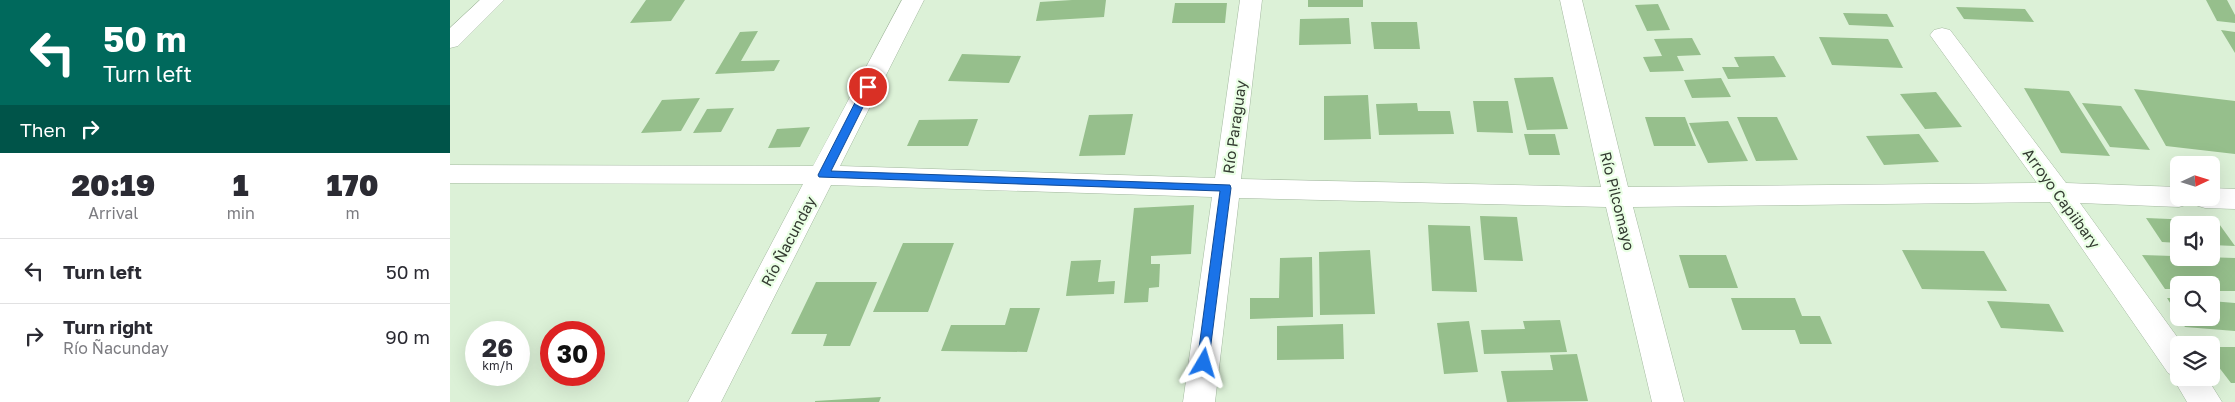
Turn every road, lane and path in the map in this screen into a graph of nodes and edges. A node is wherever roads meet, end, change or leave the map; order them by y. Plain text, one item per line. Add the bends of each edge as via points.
1 (493, 0) edge
2 (913, 0) edge
3 (1251, 0) edge
4 (1571, 0) edge
5 (1942, 35) dead end
6 (450, 41) edge
7 (450, 174) edge
8 (823, 175) junction
9 (1226, 188) junction
10 (2058, 192) junction
11 (2170, 196) edge
12 (1617, 197) junction
13 (2220, 198) edge
14 (2235, 199) edge
15 (2170, 351) edge
16 (2194, 386) edge
17 (704, 402) edge
18 (1199, 402) edge
19 (1668, 402) edge
20 (2206, 402) edge

1 - 6 street
2 - 8 street, Río Ñacunday
3 - 9 street, Río Paraguay
4 - 12 street, Río Pilcomayo
5 - 10 street, Arroyo Capiibary
7 - 8 street
8 - 9 street
8 - 17 street, Río Ñacunday
9 - 12 street
9 - 18 street, Río Paraguay
10 - 11 street
10 - 12 street
10 - 15 street, Arroyo Capiibary
12 - 19 street, Río Pilcomayo
13 - 14 street
16 - 20 street

